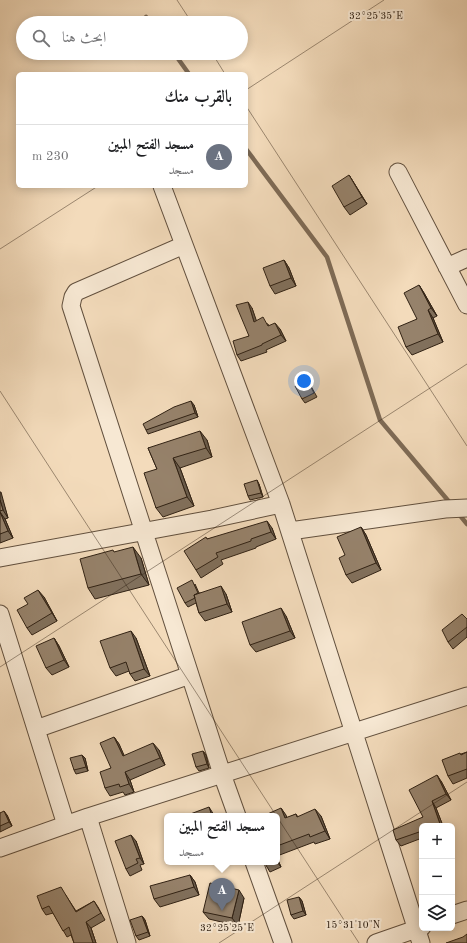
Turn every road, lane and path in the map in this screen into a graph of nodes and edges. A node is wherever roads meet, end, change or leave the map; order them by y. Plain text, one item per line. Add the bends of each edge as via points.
1 (398, 172) dead end
2 (163, 188) edge
3 (184, 245) junction
4 (467, 258) edge
5 (447, 267) junction
6 (467, 305) edge
7 (281, 504) junction
8 (467, 508) edge
9 (290, 531) junction
10 (144, 532) junction
11 (0, 558) edge
12 (0, 614) edge
13 (190, 675) junction
14 (467, 696) edge
15 (36, 729) junction
16 (354, 733) junction
17 (222, 774) junction
18 (236, 813) edge
19 (88, 817) junction
20 (66, 825) junction
21 (0, 848) edge
22 (255, 865) edge
23 (467, 910) edge
24 (455, 914) edge
25 (420, 933) edge
26 (127, 943) edge
27 (283, 943) edge
28 (376, 943) edge

1 - 5 street
2 - 3 street
3 - 7 street
3 - 10 street via 76,292 72,297 71,306
4 - 5 street
5 - 6 street
7 - 9 street
7 - 10 street
8 - 9 street
9 - 16 street
10 - 11 street
10 - 13 street
12 - 15 street
13 - 15 street
13 - 17 street
14 - 16 street
15 - 20 street
16 - 17 street
16 - 25 street
17 - 18 street
17 - 19 street
19 - 20 street
19 - 26 street
20 - 21 street
22 - 27 street
23 - 24 street
25 - 28 street

